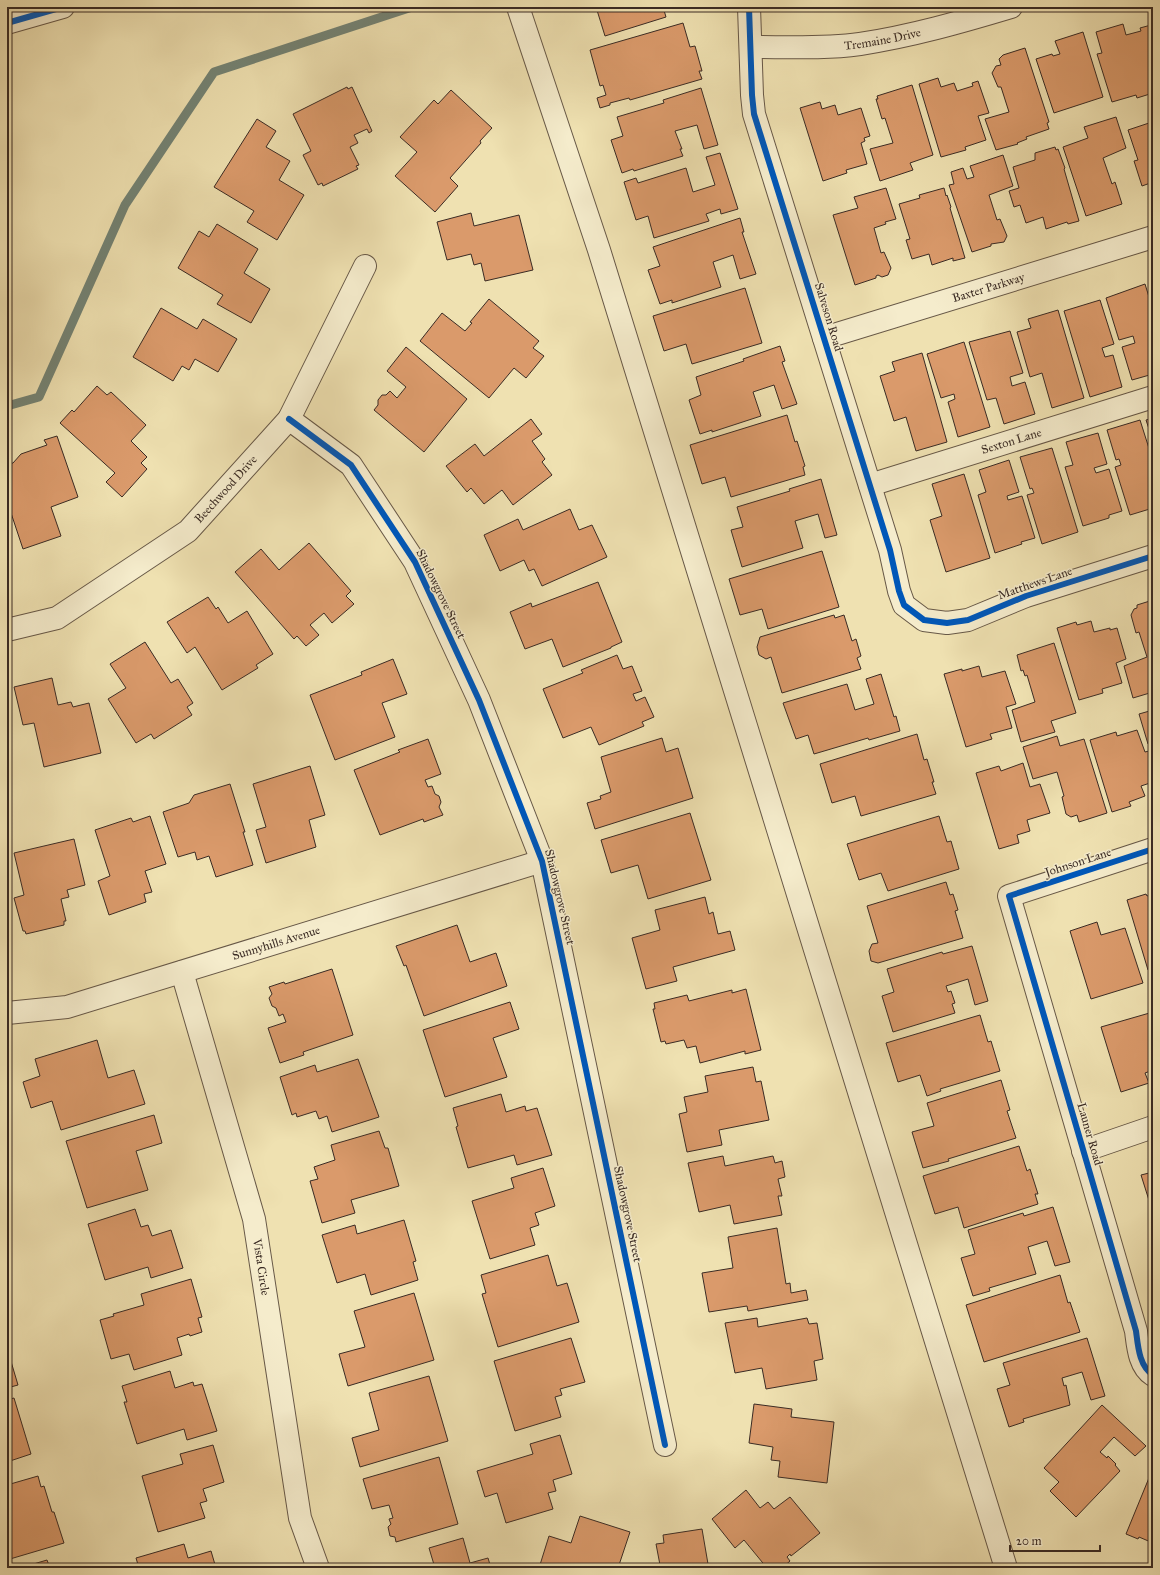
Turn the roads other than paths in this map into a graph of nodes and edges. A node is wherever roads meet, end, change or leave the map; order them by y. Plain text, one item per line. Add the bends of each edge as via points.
1 (63, 7) edge
2 (518, 7) edge
3 (749, 7) edge
4 (1011, 7) edge
5 (7, 23) edge
6 (751, 47) junction
7 (1153, 237) edge
8 (365, 266) dead end
9 (824, 338) junction
10 (1153, 397) edge
11 (289, 419) junction
12 (870, 485) junction
13 (1153, 556) edge
14 (924, 620) joint
15 (7, 630) edge
16 (1153, 849) edge
17 (542, 861) junction
18 (1009, 896) joint
19 (182, 972) junction
20 (7, 1013) edge
21 (1153, 1127) edge
22 (1083, 1151) junction
23 (1153, 1375) edge
24 (665, 1445) dead end
25 (318, 1568) edge
26 (1006, 1568) edge

1 - 5 street
2 - 26 street via 601,258
3 - 6 street, Salveson Road
4 - 6 street, Tremaine Drive via 939,28 859,44
6 - 9 street, Salveson Road via 754,114
7 - 9 street, Baxter Parkway
8 - 11 street, Beechwood Drive
9 - 12 street, Salveson Road
10 - 12 street, Sexton Lane
11 - 15 street, Beechwood Drive via 188,531 57,618
11 - 17 street, Shadowgrove Street via 351,465 415,562 479,700
12 - 14 street, Salveson Road via 904,605
13 - 14 street, Matthews Lane via 1026,596 968,620 947,623
16 - 18 street, Johnson Lane
17 - 19 street, Sunnyhills Avenue
17 - 24 street, Shadowgrove Street
18 - 22 street, Launer Road
19 - 20 street, Sunnyhills Avenue via 66,1007
19 - 25 street, Vista Circle via 254,1219 300,1518
21 - 22 street
22 - 23 street, Launer Road via 1136,1331 1140,1353 1146,1370

